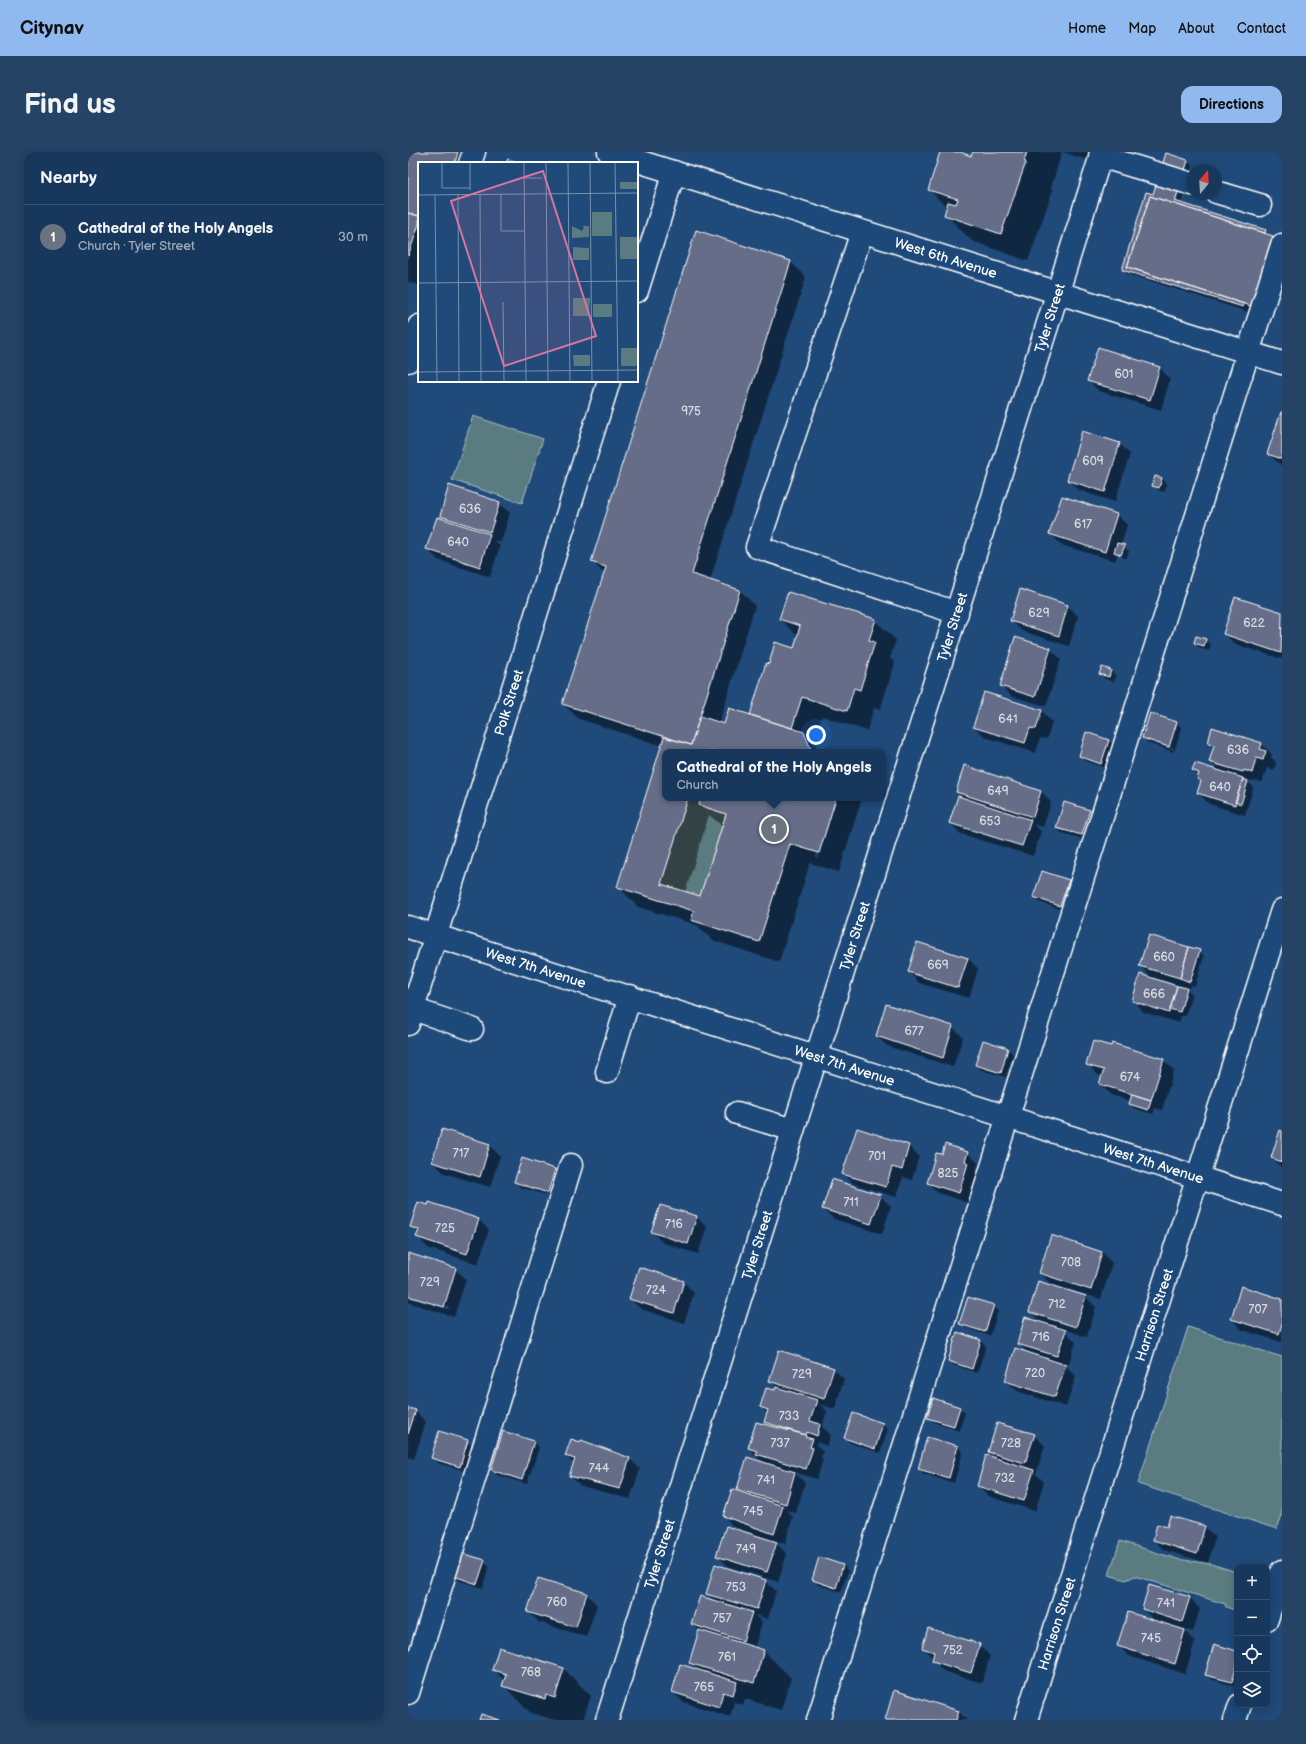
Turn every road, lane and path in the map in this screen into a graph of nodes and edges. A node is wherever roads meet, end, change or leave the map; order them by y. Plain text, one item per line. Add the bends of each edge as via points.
1 (474, 152) edge
2 (609, 152) edge
3 (1101, 154) edge
4 (470, 162) edge
5 (674, 172) junction
6 (1186, 182) edge
7 (1222, 194) edge
8 (1260, 205) dead end
9 (862, 232) junction
10 (1282, 245) edge
11 (638, 288) edge
12 (1058, 293) junction
13 (418, 329) edge
14 (1247, 353) junction
15 (408, 360) edge
16 (1282, 363) edge
17 (609, 382) edge
18 (956, 613) junction
19 (1282, 910) edge
20 (408, 926) edge
21 (435, 935) junction
22 (630, 996) junction
23 (410, 1017) edge
24 (472, 1029) dead end
25 (817, 1056) junction
26 (607, 1072) dead end
27 (737, 1113) dead end
28 (1008, 1117) junction
29 (793, 1130) junction
30 (571, 1165) dead end
31 (1198, 1177) junction
32 (1282, 1204) edge
33 (1282, 1571) edge
34 (1270, 1609) edge
35 (408, 1693) edge
36 (1239, 1708) edge
37 (607, 1720) edge
38 (818, 1720) edge
39 (1026, 1720) edge
40 (1235, 1720) edge

1 - 4 street
2 - 5 street, West 6th Avenue
3 - 6 street
3 - 12 street, Tyler Street
5 - 9 street, West 6th Avenue
5 - 11 street
7 - 8 street
9 - 12 street, West 6th Avenue
9 - 18 street via 757,547
10 - 14 street
12 - 14 street, West 6th Avenue
12 - 18 street, Tyler Street
13 - 15 street
14 - 16 street, West 6th Avenue
14 - 28 street
17 - 21 street, Polk Street
18 - 25 street, Tyler Street
19 - 31 street, Harrison Street
20 - 21 street, West 7th Avenue
21 - 22 street, West 7th Avenue
21 - 23 street, Polk Street
22 - 25 street, West 7th Avenue
22 - 26 street
23 - 24 street
25 - 28 street, West 7th Avenue
25 - 29 street, Tyler Street
27 - 29 street
28 - 31 street, West 7th Avenue
28 - 38 street
29 - 37 street, Tyler Street
30 - 35 street
31 - 32 street, West 7th Avenue
31 - 39 street, Harrison Street
33 - 34 street
36 - 40 street

